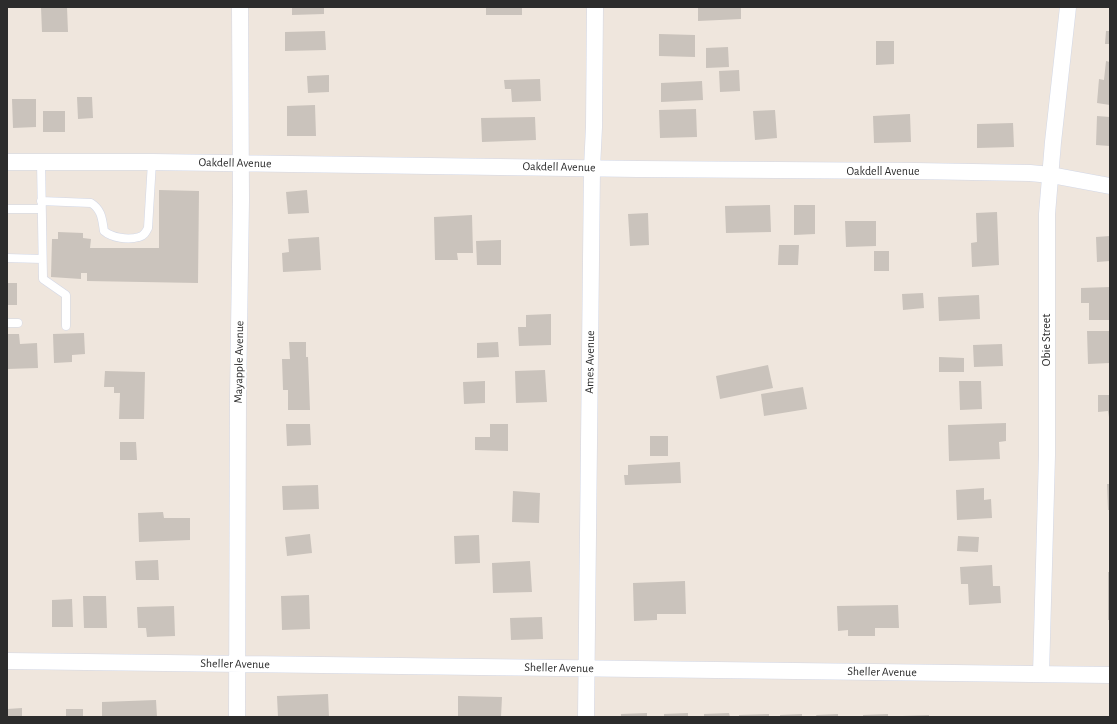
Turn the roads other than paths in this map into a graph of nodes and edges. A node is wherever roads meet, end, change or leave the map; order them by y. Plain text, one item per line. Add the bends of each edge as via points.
1 (240, 7) edge
2 (595, 7) edge
3 (1068, 7) edge
4 (41, 161) junction
5 (7, 162) edge
6 (152, 162) junction
7 (241, 163) junction
8 (592, 168) junction
9 (1051, 175) junction
10 (1110, 186) edge
11 (41, 205) junction
12 (7, 209) edge
13 (7, 258) edge
14 (42, 259) junction
15 (7, 323) edge
16 (18, 323) dead end
17 (66, 326) dead end
18 (7, 661) edge
19 (237, 664) junction
20 (587, 668) junction
21 (1041, 674) junction
22 (1110, 675) edge
23 (237, 717) edge
24 (586, 717) edge

1 - 7 street, Mayapple Avenue
2 - 8 street, Ames Avenue
3 - 9 street, Obie Street
4 - 5 street, Oakdell Avenue
4 - 6 street, Oakdell Avenue
4 - 11 lane
6 - 7 street, Oakdell Avenue
6 - 11 lane via 148,228 139,237 122,238 104,231 98,208 91,203
7 - 8 street, Oakdell Avenue
7 - 19 street, Mayapple Avenue
8 - 9 street, Oakdell Avenue via 923,171
8 - 20 street, Ames Avenue
9 - 10 street, Oakdell Avenue
9 - 21 street, Obie Street via 1047,214 1046,456
11 - 12 lane
11 - 14 lane
13 - 14 lane
14 - 17 lane via 43,278 66,295
15 - 16 lane
18 - 19 street, Sheller Avenue
19 - 20 street, Sheller Avenue
19 - 23 street, Mayapple Avenue
20 - 21 street, Sheller Avenue
20 - 24 street, Ames Avenue
21 - 22 street, Sheller Avenue

